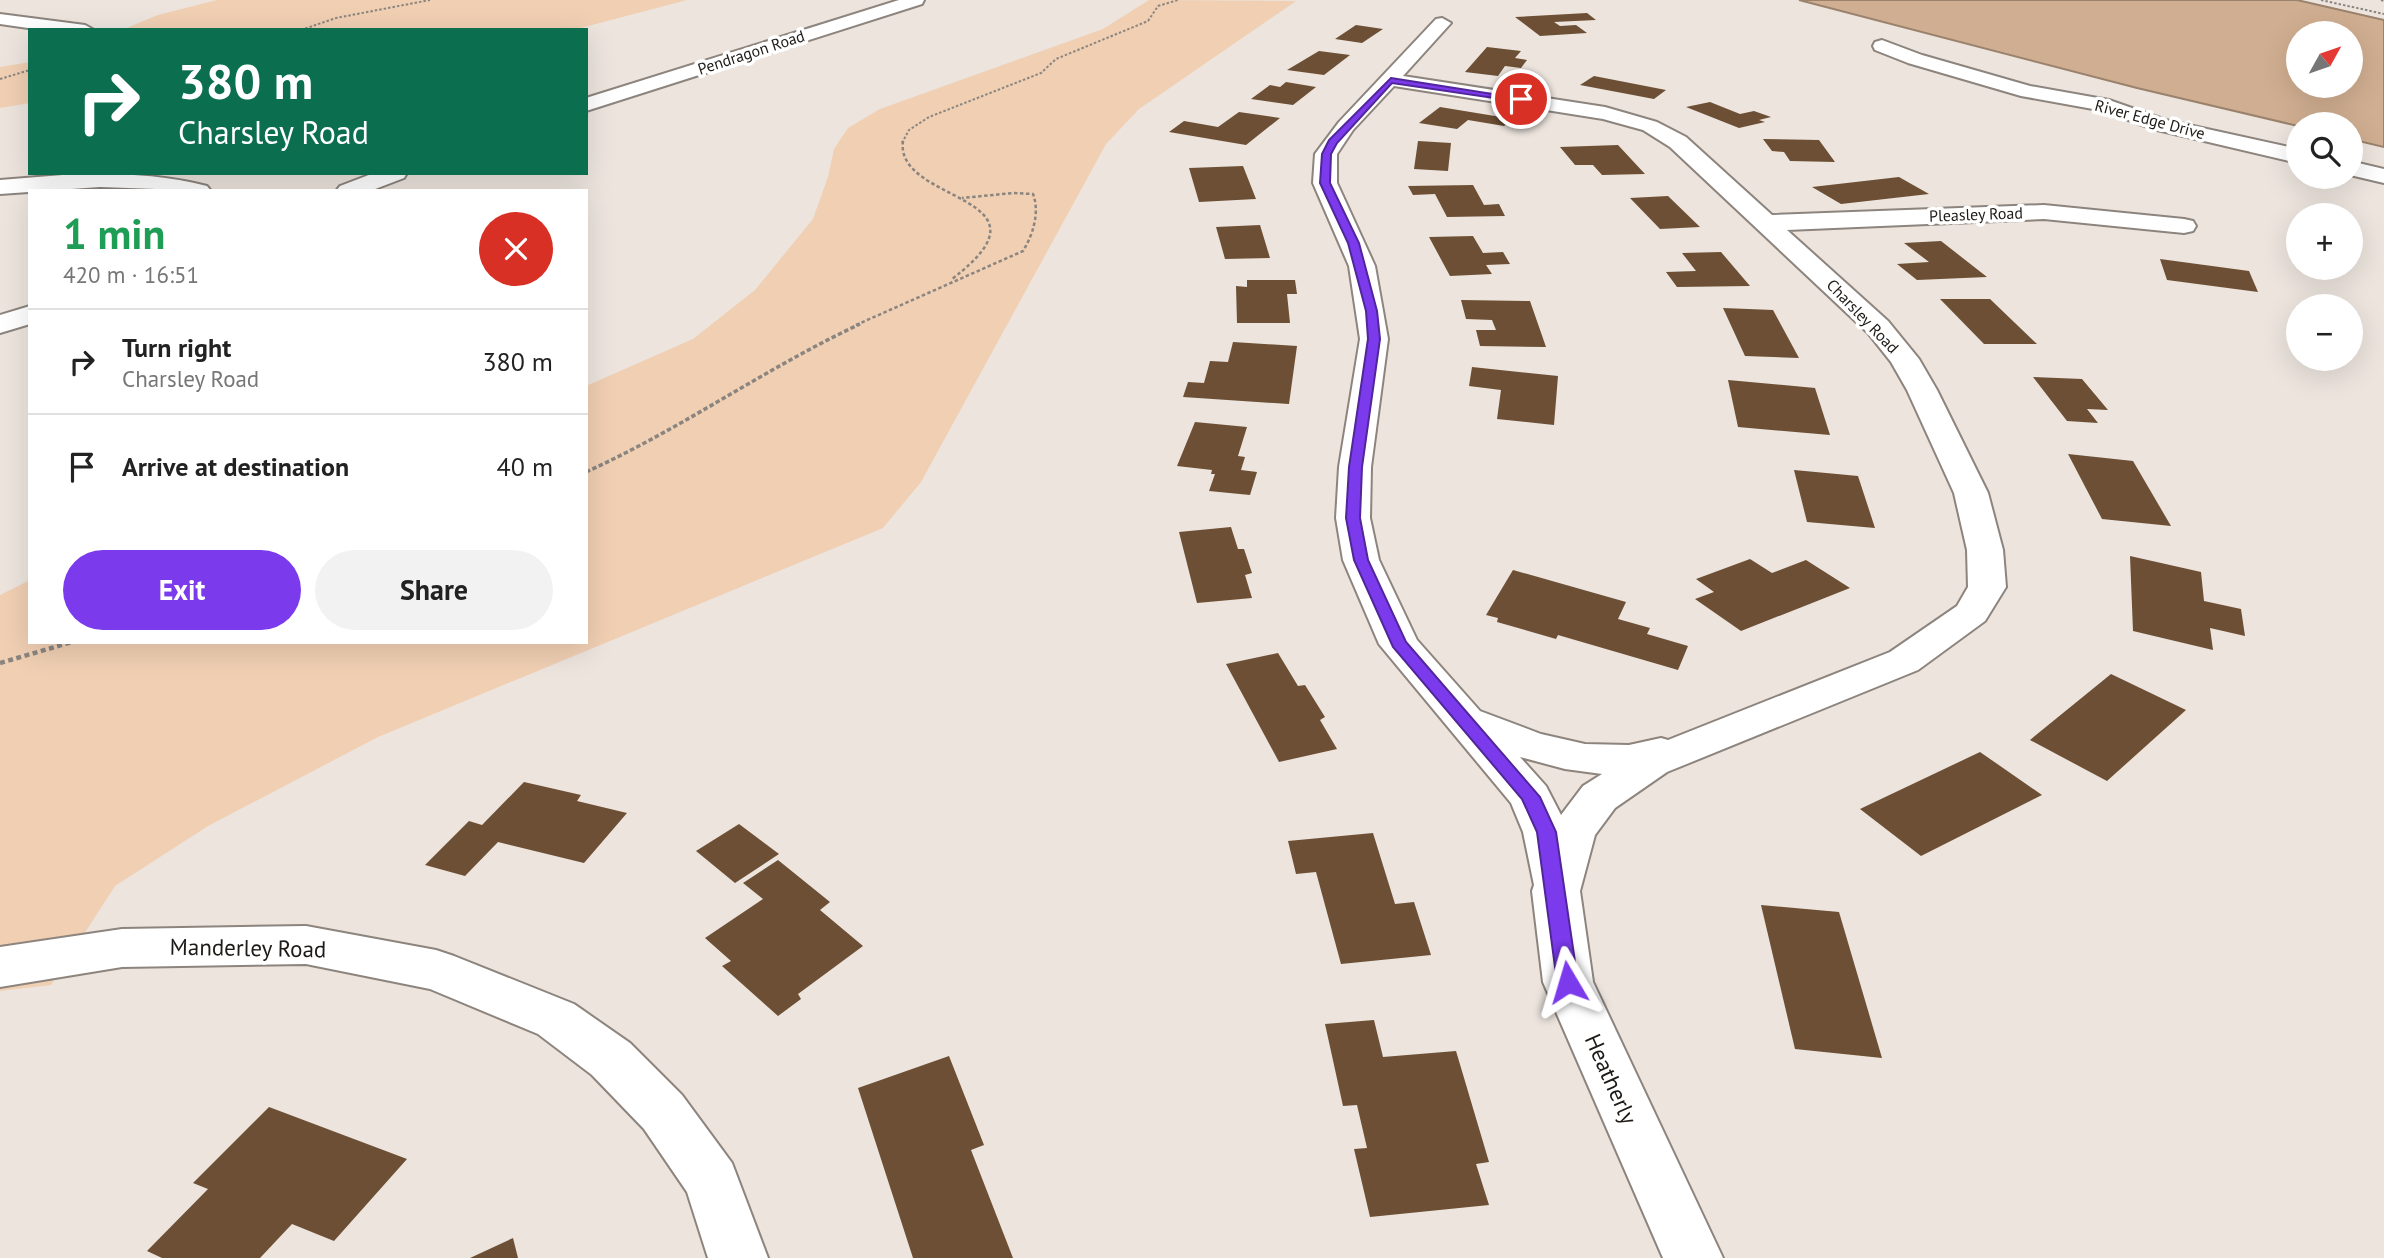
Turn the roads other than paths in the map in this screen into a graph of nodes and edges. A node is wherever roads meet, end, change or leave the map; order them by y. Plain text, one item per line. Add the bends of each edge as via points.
1 (916, 0) edge
2 (39, 4) dead end
3 (0, 18) edge
4 (1442, 23) dead end
5 (71, 28) edge
6 (1882, 46) dead end
7 (1391, 80) junction
8 (588, 104) edge
9 (2286, 153) edge
10 (2363, 171) edge
11 (391, 175) edge
12 (2384, 176) edge
13 (145, 177) edge
14 (0, 187) edge
15 (191, 189) edge
16 (353, 189) edge
17 (1767, 223) junction
18 (2184, 226) dead end
19 (28, 315) edge
20 (0, 325) edge
21 (1465, 719) junction
22 (1703, 742) junction
23 (1556, 891) junction
24 (0, 967) edge
25 (738, 1258) edge
26 (1693, 1258) edge

1 - 8 street, Pendragon Road
2 - 3 street
3 - 5 street
4 - 7 street, Heatherly
6 - 9 street, River Edge Drive via 2028,92 2109,106 2160,125
7 - 17 street, Charsley Road via 1579,108 1650,126 1678,142
7 - 21 street, Heatherly via 1346,125 1326,154 1325,183 1362,266 1373,330 1353,518 1361,560 1399,644
10 - 12 street
11 - 16 street
13 - 14 street
13 - 15 street
17 - 18 street, Pleasley Road via 2044,212
17 - 22 street, Charsley Road via 1878,327 1904,359 1971,493 1986,550 1987,587 1972,613 1905,661
19 - 20 street
21 - 22 street via 1503,737 1587,758 1626,760
21 - 23 street, Heatherly via 1530,797 1546,832
22 - 23 street, Heatherly via 1652,762 1599,797 1573,831
23 - 26 street, Heatherly via 1568,982
24 - 25 street, Manderley Road via 122,948 306,945 436,970 497,993 556,1019 611,1059 663,1112 712,1181

